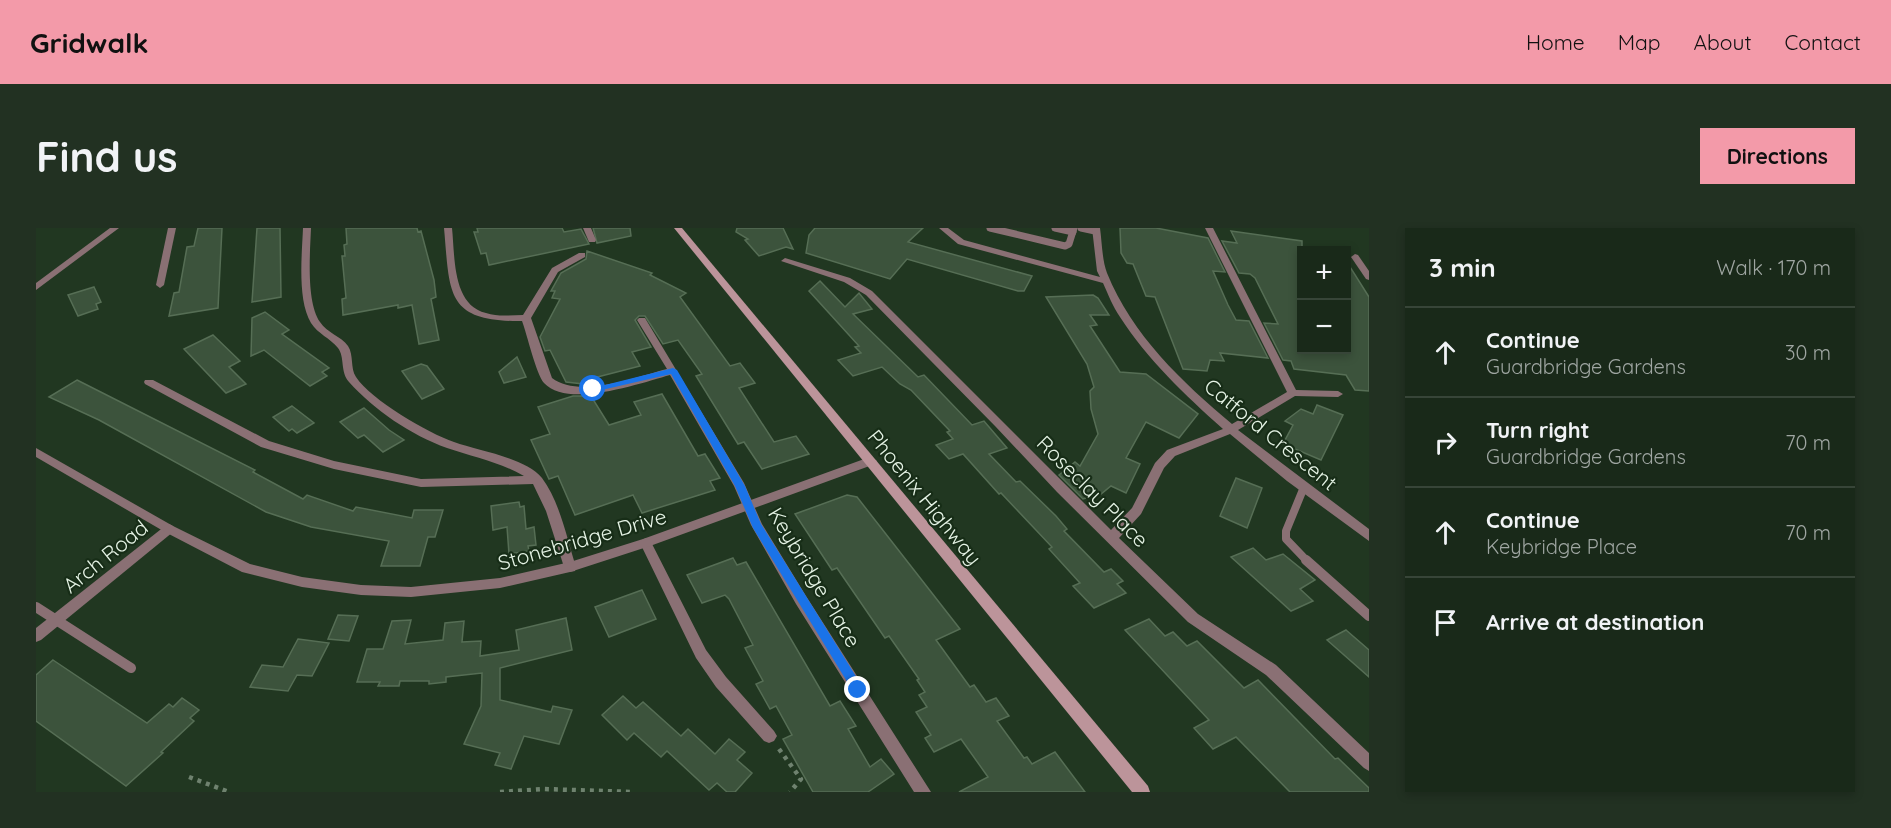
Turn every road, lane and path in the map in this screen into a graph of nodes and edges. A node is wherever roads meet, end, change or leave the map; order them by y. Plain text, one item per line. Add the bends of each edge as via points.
1 (116, 228) edge
2 (172, 228) edge
3 (307, 228) edge
4 (448, 228) edge
5 (586, 228) edge
6 (678, 228) edge
7 (943, 228) edge
8 (990, 228) edge
9 (1055, 228) edge
10 (1081, 228) edge
11 (1209, 228) edge
12 (1073, 230) edge
13 (1096, 230) edge
14 (592, 240) dead end
15 (582, 255) dead end
16 (1355, 256) dead end
17 (785, 261) dead end
18 (1369, 277) edge
19 (1104, 281) junction
20 (160, 285) dead end
21 (36, 287) edge
22 (526, 318) junction
23 (642, 320) dead end
24 (673, 370) junction
25 (149, 382) dead end
26 (1293, 393) junction
27 (1338, 394) dead end
28 (1230, 430) junction
29 (36, 452) edge
30 (871, 461) junction
31 (537, 480) junction
32 (1304, 487) junction
33 (749, 505) junction
34 (169, 529) junction
35 (1369, 536) edge
36 (1112, 538) junction
37 (646, 543) junction
38 (570, 567) junction
39 (36, 607) edge
40 (1369, 616) edge
41 (55, 621) junction
42 (36, 636) edge
43 (131, 668) dead end
44 (769, 736) joint
45 (1369, 763) edge
46 (189, 777) dead end
47 (229, 792) edge
48 (500, 792) edge
49 (633, 792) edge
50 (790, 792) edge
51 (923, 792) edge
52 (1142, 792) edge

1 - 21 street
2 - 20 street
3 - 31 street via 309,298 314,319 344,348 346,371 357,385 423,432 470,453 518,467
4 - 22 street via 456,295 462,305 475,315 503,320
5 - 14 street
6 - 30 main road, Phoenix Highway
7 - 19 street via 961,242
8 - 12 lane via 1061,246 1069,244
9 - 12 lane
10 - 13 lane
11 - 26 street
13 - 19 street, Catford Crescent
15 - 22 street via 555,270
16 - 18 street
17 - 36 street, Roseclay Place via 847,280 869,293
19 - 28 street, Catford Crescent via 1148,347 1180,384
22 - 24 street via 547,380 563,391 593,389
23 - 24 street, Keybridge Place
24 - 33 street, Keybridge Place
25 - 31 street via 265,444 334,465 421,483
26 - 27 street
26 - 28 street
28 - 32 street, Catford Crescent
28 - 36 street via 1171,453 1159,466 1137,511
29 - 34 street, Stonebridge Drive
30 - 33 street, Stonebridge Drive
30 - 52 main road, Phoenix Highway
31 - 38 street
32 - 35 street, Catford Crescent
32 - 40 lane via 1286,539
33 - 37 street, Stonebridge Drive
33 - 51 street, Keybridge Place via 801,600
34 - 38 street, Stonebridge Drive via 247,568 302,582 361,590 411,592 474,587
34 - 41 street, Arch Road
36 - 45 street, Roseclay Place via 1193,618 1271,670
37 - 38 street, Stonebridge Drive
37 - 44 street via 701,654
39 - 41 lane
41 - 42 street, Arch Road
41 - 43 lane
44 - 50 path via 801,779
46 - 47 path
48 - 49 path

